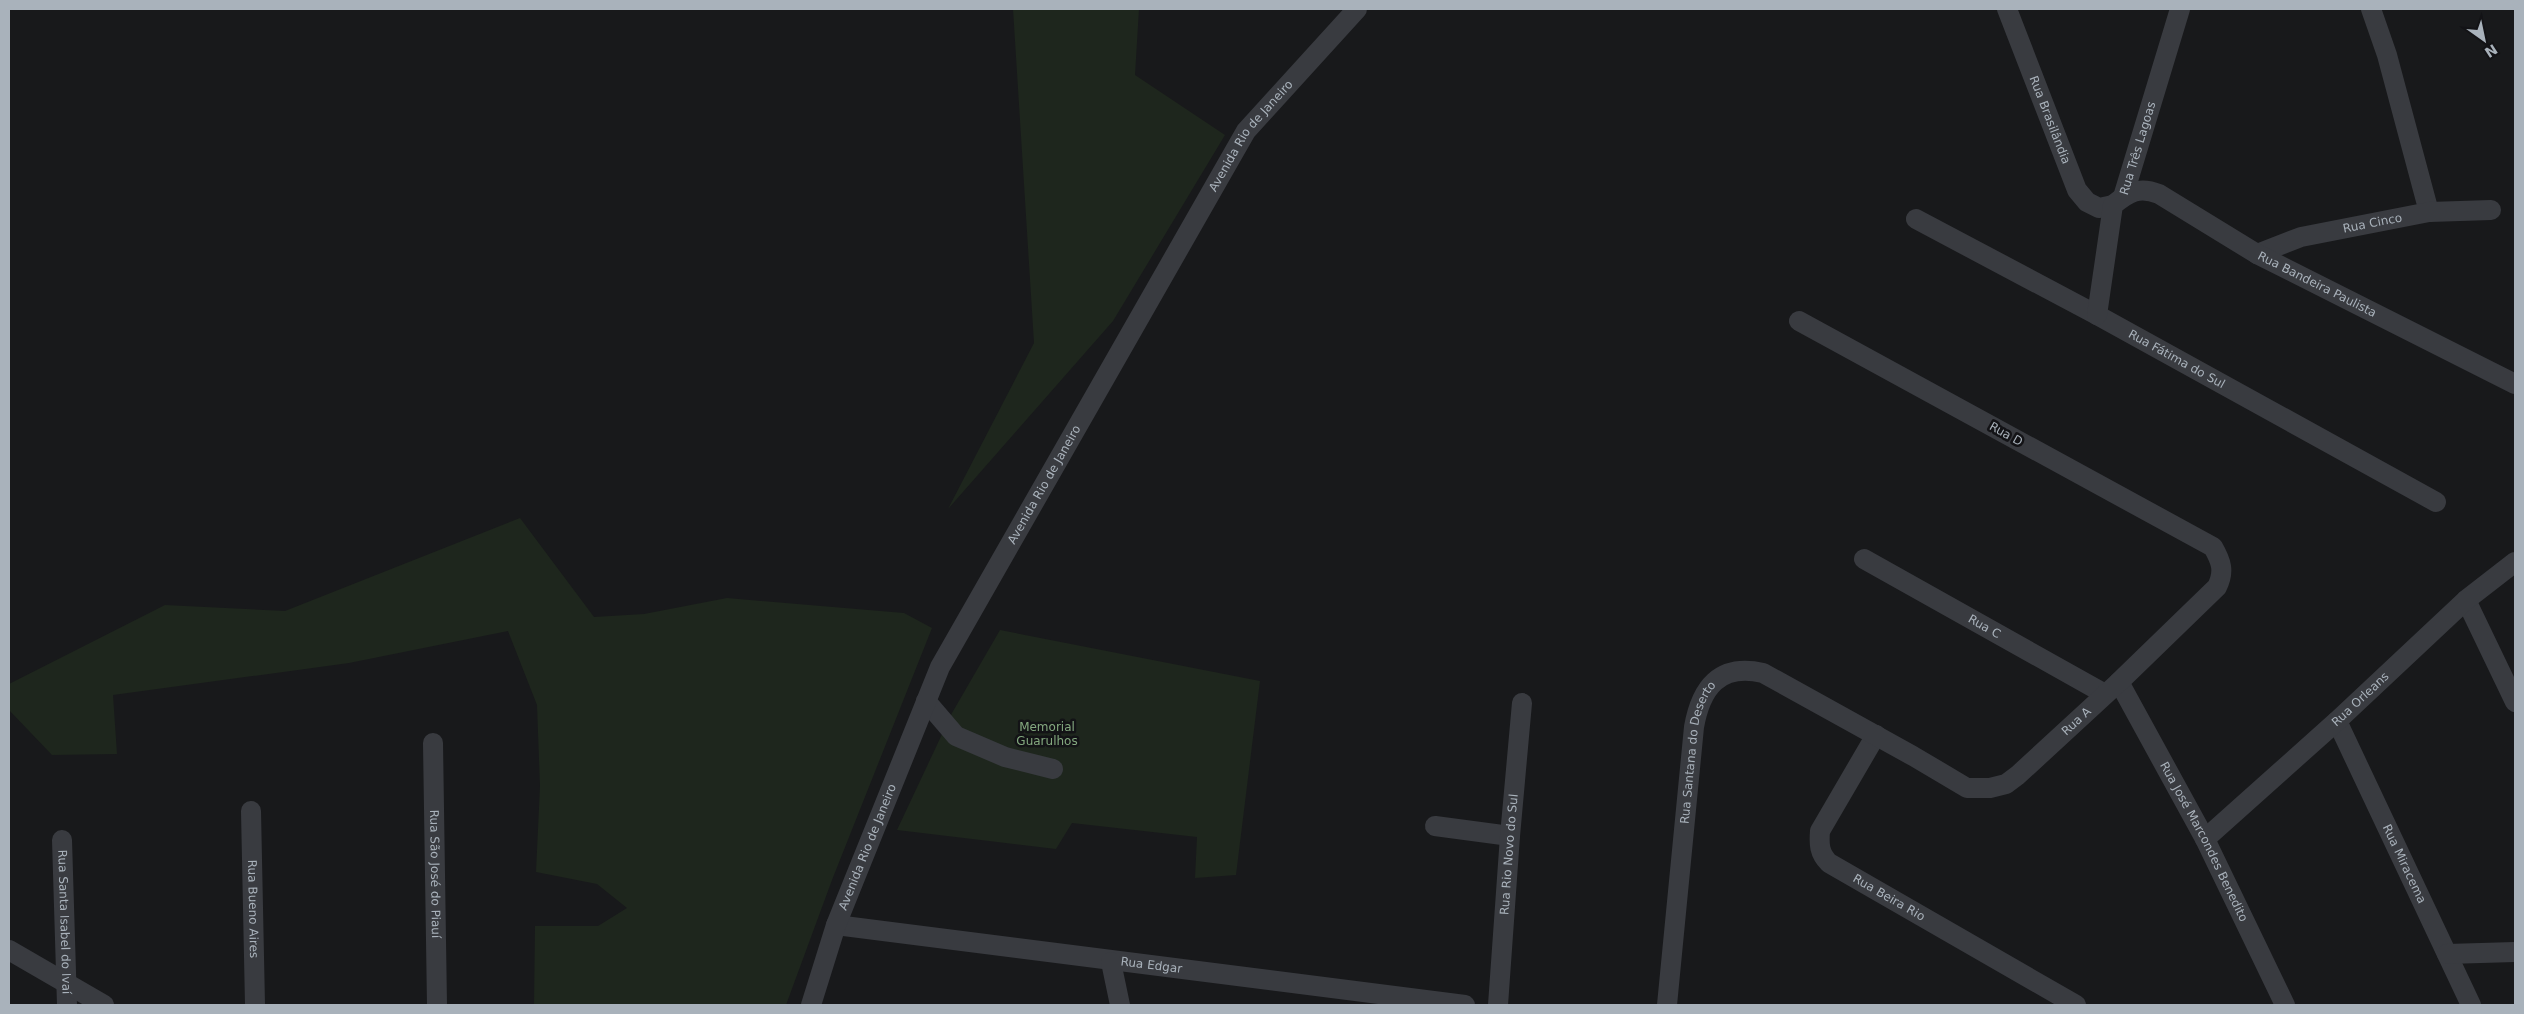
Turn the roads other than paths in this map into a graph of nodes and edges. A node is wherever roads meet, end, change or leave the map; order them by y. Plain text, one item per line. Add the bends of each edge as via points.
1 (1357, 9) edge
2 (2007, 9) edge
3 (2180, 9) edge
4 (2371, 9) edge
5 (2118, 201) junction
6 (2491, 210) dead end
7 (2429, 212) junction
8 (1916, 218) dead end
9 (2257, 254) junction
10 (2097, 315) junction
11 (1799, 320) dead end
12 (2515, 384) edge
13 (2436, 502) dead end
14 (2213, 547) joint
15 (1864, 559) dead end
16 (2515, 562) edge
17 (2466, 600) junction
18 (2112, 688) junction
19 (926, 701) junction
20 (2515, 702) edge
21 (1522, 703) dead end
22 (2337, 721) junction
23 (1876, 735) junction
24 (433, 743) dead end
25 (1053, 769) dead end
26 (251, 811) dead end
27 (1434, 826) dead end
28 (1510, 836) junction
29 (2206, 839) junction
30 (62, 840) dead end
31 (836, 925) junction
32 (9, 950) edge
33 (2515, 952) edge
34 (2447, 954) junction
35 (1111, 962) junction
36 (65, 983) junction
37 (66, 1005) edge
38 (104, 1005) edge
39 (255, 1005) edge
40 (437, 1005) edge
41 (812, 1005) edge
42 (1120, 1005) edge
43 (1465, 1005) edge
44 (1498, 1005) edge
45 (1667, 1005) edge
46 (2076, 1005) edge
47 (2285, 1005) edge
48 (2471, 1005) edge

1 - 19 street, Avenida Rio de Janeiro via 1246,131 945,659
2 - 5 street, Rua Brasilândia via 2077,190 2087,202 2099,208
3 - 5 street, Rua Três Lagoas
4 - 7 street
5 - 9 street, Rua Bandeira Paulista via 2134,190 2146,189 2160,194
5 - 10 street, Rua Três Lagoas
6 - 7 street, Rua Cinco
7 - 9 street, Rua Cinco via 2301,236
8 - 10 street, Rua Fátima do Sul
9 - 12 street, Rua Bandeira Paulista
10 - 13 street, Rua Fátima do Sul
11 - 14 street, Rua D
14 - 18 street, Rua A via 2223,570 2217,587
15 - 18 street, Rua C
16 - 17 street, Rua Orleans
17 - 20 street
17 - 22 street, Rua Orleans
18 - 23 street, Rua A via 2018,775 2006,784 1990,788 1967,788
18 - 29 street, Rua José Marcondes Benedito
19 - 25 street via 956,736 1004,757
19 - 31 street, Avenida Rio de Janeiro
21 - 28 street, Rua Rio Novo do Sul
22 - 29 street, Rua Orleans
22 - 34 street, Rua Miracema
23 - 45 street, Rua Santana do Deserto via 1763,673 1747,669 1735,671 1722,676 1706,689 1698,705 1694,727
23 - 46 street, Rua Beira Rio via 1820,831 1823,857
24 - 40 street, Rua São José do Piauí
26 - 39 street, Rua Bueno Aires
27 - 28 street
28 - 44 street, Rua Rio Novo do Sul
29 - 47 street, Rua José Marcondes Benedito
30 - 36 street, Rua Santa Isabel do Ivaí
31 - 35 street, Rua Edgar
31 - 41 street, Avenida Rio de Janeiro
32 - 36 street
33 - 34 street
34 - 48 street, Rua Miracema
35 - 42 street
35 - 43 street, Rua Edgar
36 - 37 street, Rua Santa Isabel do Ivaí
36 - 38 street

